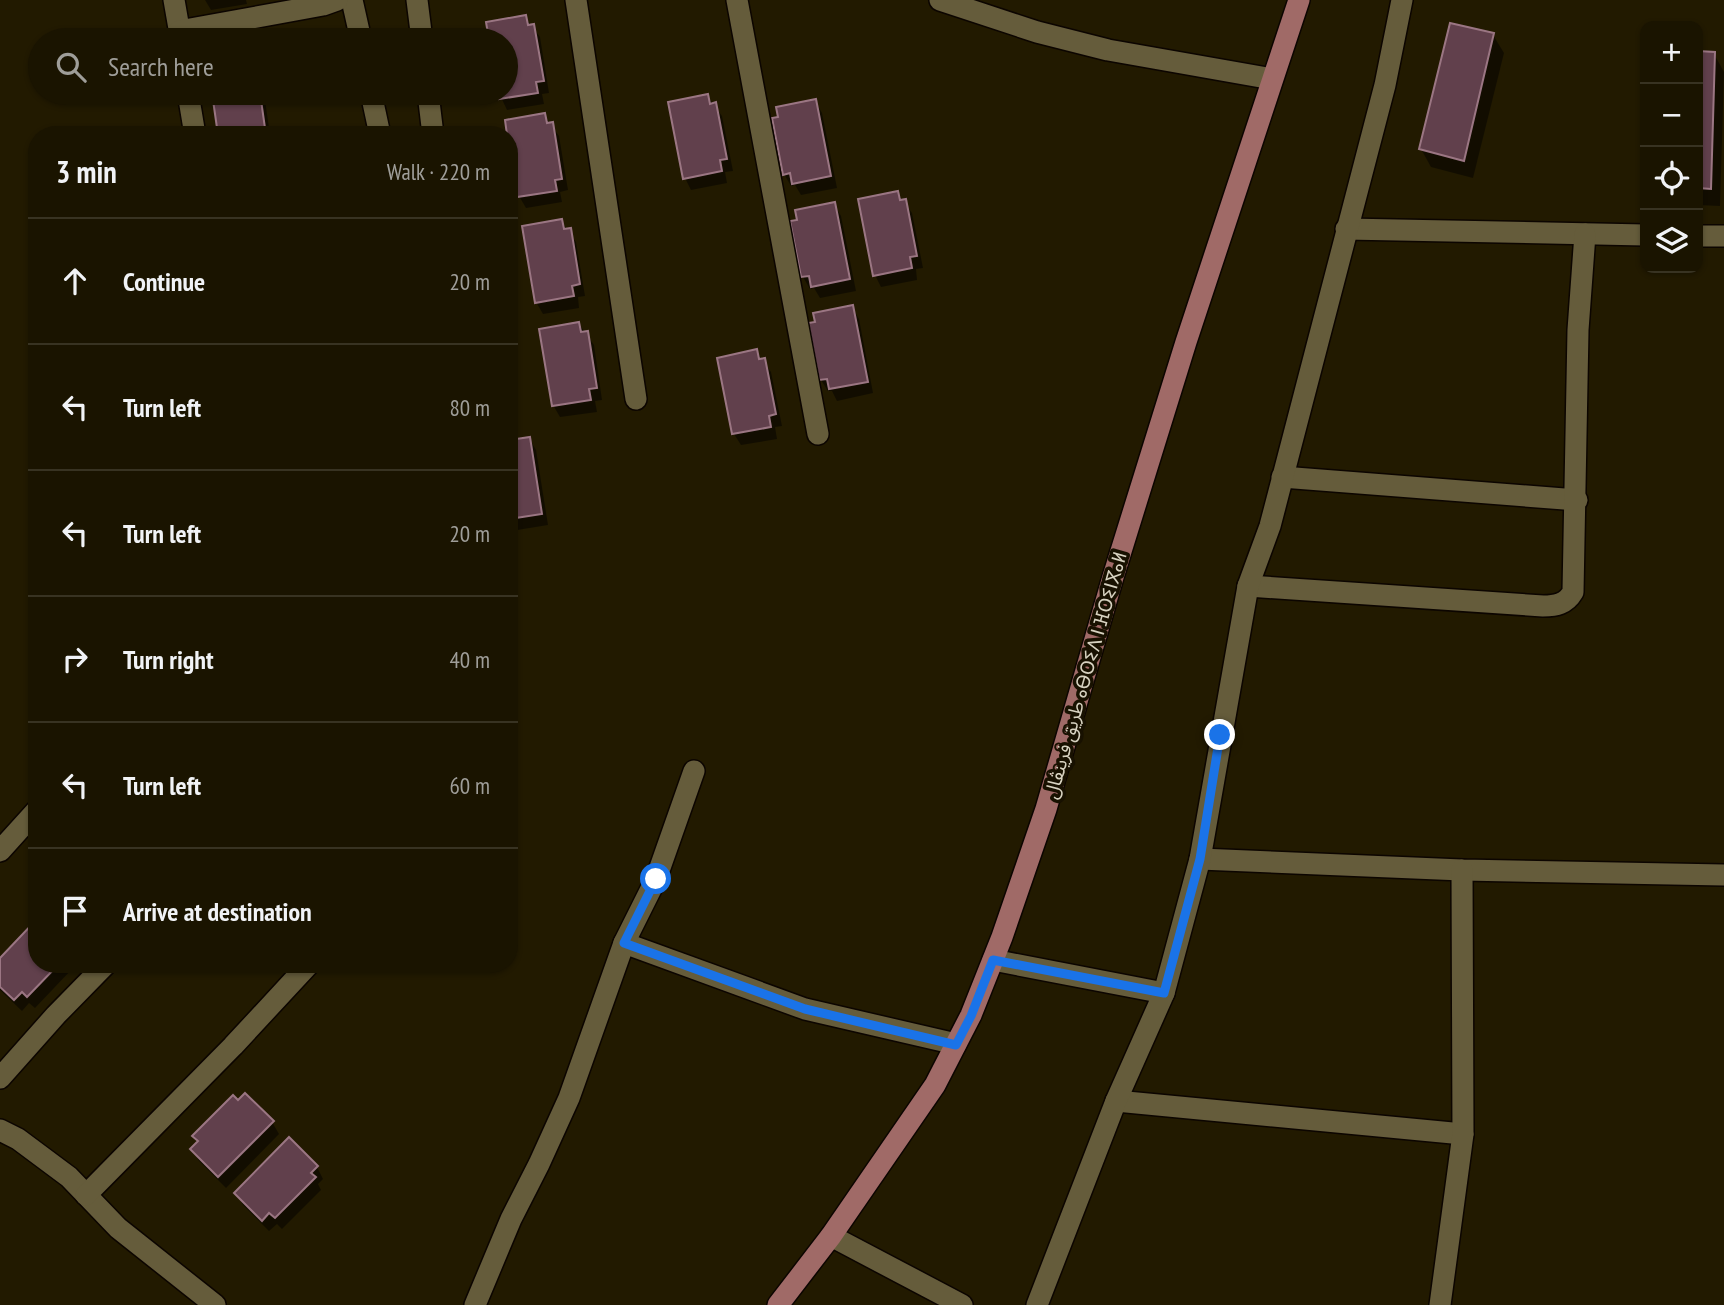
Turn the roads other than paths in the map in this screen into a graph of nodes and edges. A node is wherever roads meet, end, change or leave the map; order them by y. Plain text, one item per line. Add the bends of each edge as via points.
1 (174, 0) edge
2 (337, 0) edge
3 (352, 0) edge
4 (417, 0) edge
5 (576, 0) edge
6 (737, 0) edge
7 (1299, 0) edge
8 (1402, 0) edge
9 (951, 2) edge
10 (179, 28) edge
11 (217, 28) edge
12 (358, 28) edge
13 (420, 28) edge
14 (1272, 79) junction
15 (190, 105) edge
16 (374, 105) edge
17 (429, 105) edge
18 (194, 126) edge
19 (378, 126) edge
20 (432, 126) edge
21 (1346, 229) junction
22 (1585, 234) junction
23 (1640, 235) edge
24 (1703, 236) edge
25 (1724, 236) edge
26 (636, 399) dead end
27 (818, 434) dead end
28 (1282, 477) junction
29 (1577, 500) junction
30 (1248, 586) junction
31 (694, 771) dead end
32 (28, 820) edge
33 (0, 851) edge
34 (1200, 859) junction
35 (1462, 870) junction
36 (1724, 874) edge
37 (624, 943) junction
38 (993, 960) junction
39 (97, 973) edge
40 (301, 973) edge
41 (1164, 993) junction
42 (956, 1045) junction
43 (0, 1078) edge
44 (1116, 1101) junction
45 (0, 1130) edge
46 (1464, 1134) junction
47 (86, 1195) junction
48 (831, 1236) junction
49 (215, 1305) edge
50 (475, 1305) edge
51 (778, 1305) edge
52 (962, 1305) edge
53 (1037, 1305) edge
54 (1440, 1305) edge

1 - 10 street
2 - 11 street
3 - 12 street
4 - 13 street
5 - 26 street
6 - 27 street
7 - 14 main road, طريق فرينڨال ⴰⴱⵔⵉⴷ ⵏ ⴼⵔⵉⵏⴳⴰⵍ
8 - 21 street via 1385,85
9 - 14 street via 1037,32 1108,50
14 - 38 main road, طريق فرينڨال ⴰⴱⵔⵉⴷ ⵏ ⴼⵔⵉⵏⴳⴰⵍ via 1117,564 1046,809
15 - 18 street
16 - 19 street
17 - 20 street
21 - 22 street
21 - 28 street
22 - 23 street
22 - 29 street via 1578,330
24 - 25 street
28 - 29 street
28 - 30 street
29 - 30 street via 1573,592 1569,600 1556,606
30 - 34 street
31 - 37 street via 656,879
32 - 33 street
34 - 35 street
34 - 41 street
35 - 36 street
35 - 46 street
37 - 42 street via 805,1009
37 - 50 street via 569,1098
38 - 41 street
38 - 42 main road, طريق فرينڨال ⴰⴱⵔⵉⴷ ⵏ ⴼⵔⵉⵏⴳⴰⵍ
39 - 43 street
40 - 47 street
41 - 44 street
42 - 48 main road, طريق فرينڨال ⴰⴱⵔⵉⴷ ⵏ ⴼⵔⵉⵏⴳⴰⵍ via 934,1086
44 - 46 street
44 - 53 street
45 - 47 street via 69,1177
46 - 54 street
47 - 49 street via 118,1228
48 - 51 main road, طريق فرينڨال ⴰⴱⵔⵉⴷ ⵏ ⴼⵔⵉⵏⴳⴰⵍ
48 - 52 street

